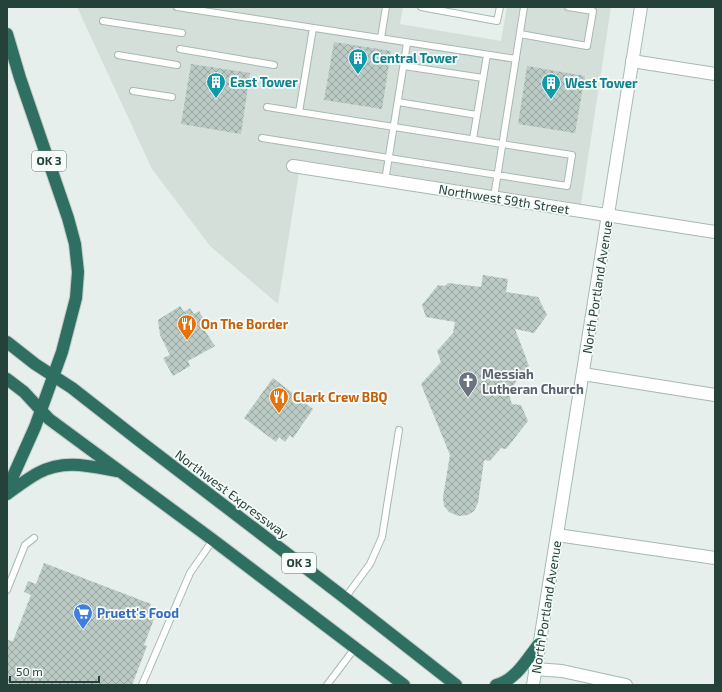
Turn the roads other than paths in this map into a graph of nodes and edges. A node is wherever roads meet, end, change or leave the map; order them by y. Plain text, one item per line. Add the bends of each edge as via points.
1 (178, 7) edge
2 (386, 7) edge
3 (422, 7) edge
4 (500, 7) edge
5 (524, 7) edge
6 (568, 7) edge
7 (641, 7) edge
8 (103, 20) dead end
9 (313, 28) junction
10 (182, 33) dead end
11 (7, 34) edge
12 (520, 34) junction
13 (381, 38) junction
14 (407, 42) junction
15 (180, 49) dead end
16 (118, 55) dead end
17 (487, 55) junction
18 (516, 59) junction
19 (632, 61) junction
20 (274, 64) dead end
21 (177, 65) dead end
22 (404, 66) junction
23 (715, 74) edge
24 (483, 78) junction
25 (133, 91) dead end
26 (172, 97) dead end
27 (398, 102) junction
28 (267, 107) dead end
29 (300, 112) junction
30 (477, 115) junction
31 (394, 127) junction
32 (262, 138) dead end
33 (473, 139) junction
34 (502, 144) junction
35 (389, 158) junction
36 (293, 166) dead end
37 (497, 175) junction
38 (385, 180) junction
39 (494, 197) junction
40 (608, 215) junction
41 (715, 232) edge
42 (7, 342) edge
43 (583, 374) junction
44 (54, 376) junction
45 (7, 379) edge
46 (715, 395) edge
47 (41, 410) junction
48 (399, 430) dead end
49 (120, 472) junction
50 (7, 494) edge
51 (557, 535) junction
52 (34, 538) dead end
53 (213, 540) junction
54 (715, 558) edge
55 (7, 590) edge
56 (345, 598) junction
57 (539, 644) junction
58 (355, 648) junction
59 (535, 668) junction
60 (142, 685) edge
61 (328, 685) edge
62 (404, 685) edge
63 (456, 685) edge
64 (496, 685) edge
65 (533, 685) edge
66 (626, 685) edge

1 - 9 lane
2 - 13 lane
3 - 4 lane via 497,21
5 - 12 lane
6 - 12 lane via 593,12 587,46
7 - 19 street, North Portland Avenue
8 - 10 lane
9 - 13 lane
9 - 29 lane
11 - 44 highway, OK 3 via 75,244 78,272 76,298
12 - 18 lane
13 - 14 lane
14 - 17 lane
14 - 22 lane
15 - 20 lane
16 - 21 lane
17 - 18 lane
17 - 24 lane
18 - 34 lane
19 - 23 street
19 - 40 street, North Portland Avenue
22 - 24 lane
22 - 27 lane
24 - 30 lane
25 - 26 lane
27 - 30 lane
27 - 31 lane
28 - 29 lane
29 - 31 lane
30 - 33 lane
31 - 33 lane
31 - 35 lane
32 - 35 lane
33 - 34 lane
34 - 37 lane
34 - 37 lane via 572,155 567,186
35 - 37 lane
35 - 38 lane
36 - 38 street, Northwest 59th Street
37 - 39 lane
38 - 39 street, Northwest 59th Street
39 - 40 street, Northwest 59th Street
40 - 41 street, Northwest 59th Street
40 - 43 street, North Portland Avenue
42 - 44 highway, Northwest Expressway
43 - 46 street
43 - 51 street, North Portland Avenue
44 - 47 highway
44 - 56 highway, Northwest Expressway / OK 3
45 - 47 highway, OK 3
47 - 49 highway, OK 3
47 - 50 highway
48 - 56 lane via 382,537 375,556
49 - 50 highway via 82,464 65,464 36,474
49 - 53 highway, OK 3
51 - 54 street
51 - 57 street, North Portland Avenue
52 - 55 lane via 25,546
53 - 58 highway, OK 3
53 - 60 lane via 190,573
56 - 63 highway, Northwest Expressway / OK 3
57 - 59 street, North Portland Avenue
57 - 64 highway via 518,672 504,683
58 - 61 lane
58 - 62 highway, OK 3
59 - 65 street, North Portland Avenue
59 - 66 street via 562,671

